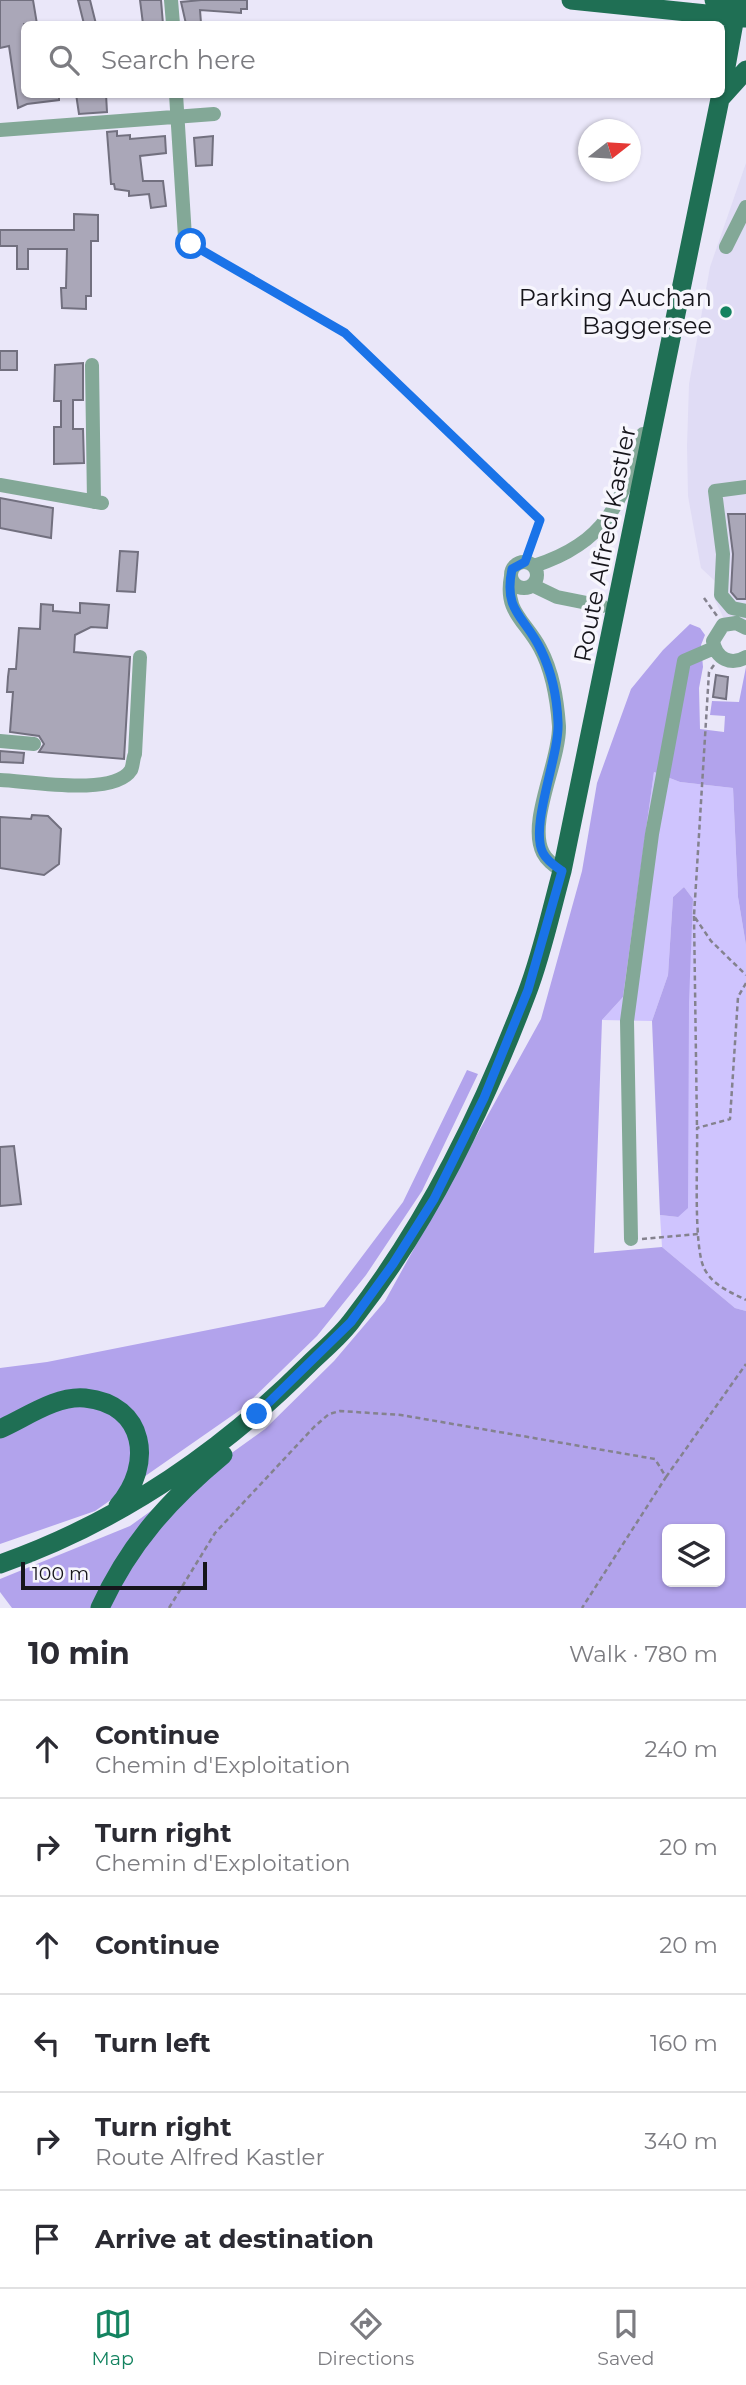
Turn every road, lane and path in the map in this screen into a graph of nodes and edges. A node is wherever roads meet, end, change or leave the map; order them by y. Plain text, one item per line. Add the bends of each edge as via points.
1 (171, 0) edge
2 (571, 0) edge
3 (715, 0) edge
4 (739, 10) edge
5 (665, 11) junction
6 (173, 21) edge
7 (686, 21) edge
8 (746, 70) edge
9 (725, 73) edge
10 (725, 88) edge
11 (176, 98) edge
12 (720, 98) edge
13 (214, 114) dead end
14 (177, 115) junction
15 (0, 130) edge
16 (746, 207) edge
17 (185, 237) joint
18 (726, 247) dead end
19 (667, 360) junction
20 (92, 365) dead end
21 (0, 485) edge
22 (746, 487) edge
23 (529, 564) junction
24 (511, 576) junction
25 (532, 584) junction
26 (704, 598) dead end
27 (602, 606) dead end
28 (746, 611) edge
29 (723, 625) junction
30 (746, 628) edge
31 (717, 653) junction
32 (140, 657) dead end
33 (746, 657) edge
34 (0, 741) edge
35 (34, 744) dead end
36 (0, 780) edge
37 (562, 871) junction
38 (694, 916) junction
39 (746, 975) edge
40 (746, 984) edge
41 (697, 1128) junction
42 (699, 1234) junction
43 (631, 1239) joint
44 (746, 1300) edge
45 (746, 1364) edge
46 (297, 1376) junction
47 (0, 1429) edge
48 (666, 1477) junction
49 (108, 1517) junction
50 (0, 1564) edge
51 (100, 1608) edge
52 (169, 1608) edge
53 (582, 1608) edge

1 - 6 street
2 - 5 main road
3 - 4 main road
4 - 5 main road
4 - 9 main road, Route Alfred Kastler
5 - 7 main road
8 - 10 main road
11 - 14 street
12 - 19 main road, Route Alfred Kastler
13 - 14 street
14 - 15 street
14 - 17 street
16 - 18 street
17 - 23 path via 345,333 540,520
19 - 23 street via 614,513 574,551
19 - 37 main road, Route Alfred Kastler
20 - 21 street via 99,503
22 - 28 street via 715,491 723,554 721,595 725,604
23 - 24 street via 514,566
23 - 25 street via 536,578
24 - 25 street via 517,586
24 - 37 street via 514,613 540,648 558,701 559,734 539,832 543,853
25 - 27 street via 556,597
26 - 29 path
29 - 30 street via 736,623
29 - 31 street via 715,635
31 - 33 street via 732,662
31 - 38 path via 709,672
31 - 43 street via 684,661 652,834 627,1021
32 - 36 street via 135,754 131,770 120,780 102,786
34 - 35 street
37 - 46 main road, Route Alfred Kastler via 528,990 484,1098 434,1199 351,1322
38 - 39 path
38 - 41 path
40 - 41 path via 738,997 730,1119
41 - 42 path
42 - 43 path
42 - 44 path via 704,1268 719,1287
45 - 48 path
46 - 49 main road, Route Alfred Kastler via 210,1451
46 - 51 main road via 258,1424 142,1535
47 - 49 main road via 56,1402 84,1398 115,1407 132,1423 142,1451 128,1494
48 - 52 path via 655,1459 640,1455 401,1415 328,1414 215,1533
48 - 53 path
49 - 50 main road, Route Alfred Kastler

